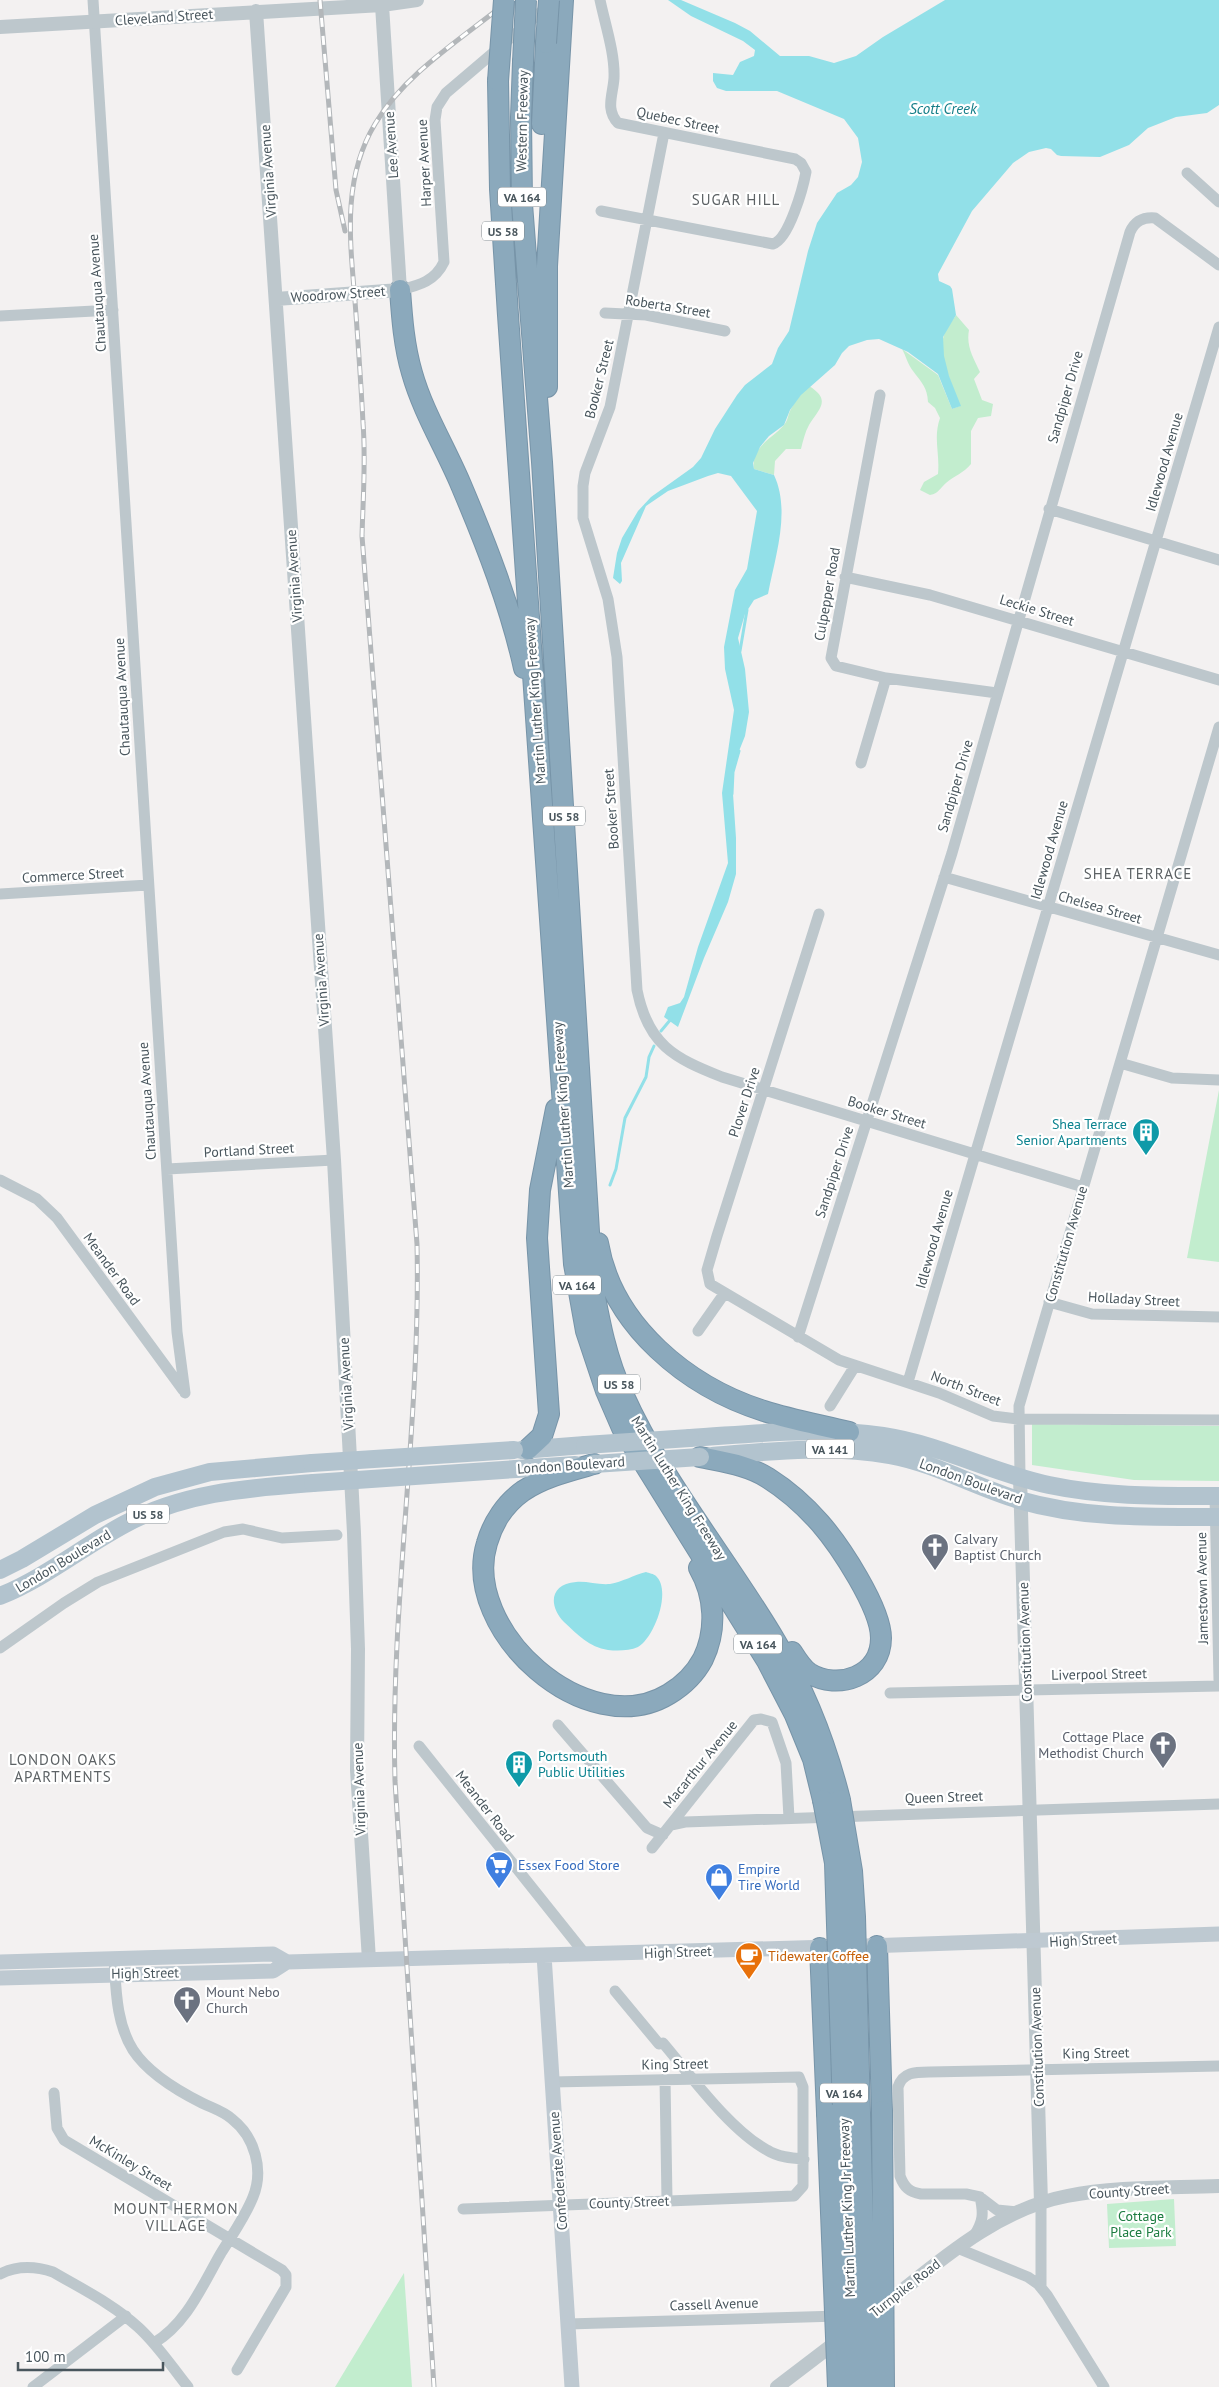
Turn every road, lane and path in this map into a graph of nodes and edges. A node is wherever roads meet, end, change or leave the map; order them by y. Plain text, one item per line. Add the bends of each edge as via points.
1 (93, 0) edge
2 (417, 0) edge
3 (504, 0) edge
4 (526, 0) edge
5 (549, 0) edge
6 (556, 0) edge
7 (563, 0) edge
8 (600, 0) edge
9 (382, 2) edge
10 (256, 5) edge
11 (94, 21) junction
12 (0, 27) edge
13 (664, 133) junction
14 (1187, 173) dead end
15 (1219, 202) edge
16 (601, 211) dead end
17 (647, 220) junction
18 (1219, 265) edge
19 (400, 290) junction
20 (276, 299) junction
21 (113, 310) junction
22 (605, 313) dead end
23 (629, 313) junction
24 (0, 316) edge
25 (1219, 327) edge
26 (531, 331) junction
27 (725, 331) dead end
28 (880, 395) dead end
29 (542, 462) junction
30 (1049, 509) junction
31 (1156, 542) junction
32 (1219, 560) edge
33 (845, 577) junction
34 (1018, 620) junction
35 (1123, 652) junction
36 (886, 678) junction
37 (1219, 680) edge
38 (997, 693) junction
39 (1219, 727) edge
40 (538, 730) junction
41 (861, 763) dead end
42 (944, 876) junction
43 (148, 885) junction
44 (0, 894) edge
45 (1048, 907) junction
46 (819, 914) dead end
47 (1156, 939) junction
48 (1219, 956) edge
49 (560, 1050) junction
50 (1120, 1063) junction
51 (1219, 1080) edge
52 (764, 1090) junction
53 (866, 1121) junction
54 (583, 1138) junction
55 (975, 1154) junction
56 (334, 1160) junction
57 (167, 1169) junction
58 (0, 1180) edge
59 (1083, 1187) junction
60 (724, 1294) junction
61 (1050, 1302) junction
62 (1219, 1317) edge
63 (698, 1331) dead end
64 (798, 1337) junction
65 (855, 1366) junction
66 (908, 1382) junction
67 (185, 1392) joint
68 (830, 1406) dead end
69 (1018, 1419) junction
70 (1219, 1420) edge
71 (849, 1432) junction
72 (521, 1450) junction
73 (700, 1456) junction
74 (594, 1464) junction
75 (1020, 1477) junction
76 (1217, 1496) edge
77 (1020, 1500) junction
78 (666, 1502) junction
79 (1217, 1517) edge
80 (337, 1535) dead end
81 (0, 1570) edge
82 (0, 1596) edge
83 (748, 1597) junction
84 (0, 1648) edge
85 (1219, 1680) edge
86 (1219, 1686) edge
87 (1026, 1690) junction
88 (890, 1693) dead end
89 (558, 1725) dead end
90 (419, 1746) dead end
91 (832, 1800) junction
92 (1219, 1804) edge
93 (1030, 1809) junction
94 (789, 1818) junction
95 (671, 1825) junction
96 (663, 1835) junction
97 (652, 1848) dead end
98 (1219, 1934) edge
99 (1034, 1942) junction
100 (877, 1946) junction
101 (820, 1948) junction
102 (585, 1954) junction
103 (544, 1955) junction
104 (369, 1960) junction
105 (0, 1962) edge
106 (114, 1966) junction
107 (0, 1978) edge
108 (615, 1991) dead end
109 (1219, 2066) edge
110 (1037, 2069) junction
111 (665, 2079) junction
112 (694, 2079) junction
113 (552, 2082) junction
114 (54, 2093) dead end
115 (804, 2159) junction
116 (1219, 2186) edge
117 (980, 2197) junction
118 (668, 2200) junction
119 (1041, 2203) junction
120 (561, 2204) junction
121 (463, 2209) dead end
122 (1020, 2212) junction
123 (974, 2236) junction
124 (230, 2238) junction
125 (957, 2248) junction
126 (0, 2274) edge
127 (1041, 2287) junction
128 (126, 2316) junction
129 (859, 2323) junction
130 (568, 2324) junction
131 (154, 2343) junction
132 (237, 2370) dead end
133 (33, 2387) edge
134 (188, 2387) edge
135 (572, 2387) edge
136 (777, 2387) edge
137 (838, 2387) edge
138 (852, 2387) edge
139 (867, 2387) edge
140 (884, 2387) edge
141 (1104, 2387) edge

1 - 11 street, Chautauqua Avenue
2 - 9 street, Cleveland Street
3 - 40 highway, Martin Luther King Freeway / US 58, bridge via 498,82 500,189
4 - 26 highway, Western Freeway / VA 164, bridge via 521,154
5 - 26 highway, US 58, bridge
6 - 19 street, Harper Avenue via 446,93 437,107 434,120 444,262 432,279
7 - 29 highway via 547,266 548,377
8 - 13 street, Quebec Street via 614,77 610,104 612,116 618,123
9 - 10 street, Cleveland Street
9 - 19 street, Lee Avenue
10 - 11 street, Cleveland Street
10 - 20 street, Virginia Avenue
11 - 12 street, Cleveland Street
11 - 21 street, Chautauqua Avenue
13 - 17 street, Booker Street
13 - 17 street, Quebec Street via 795,159 805,167 805,178 796,208 778,243
14 - 15 street
16 - 17 street
17 - 23 street, Booker Street
18 - 30 street, Sandpiper Drive via 1155,218 1138,221 1133,226
19 - 20 street, Woodrow Street
19 - 40 highway via 406,352 412,374 501,586
20 - 56 street, Virginia Avenue
21 - 24 street
21 - 43 street, Chautauqua Avenue
22 - 23 street, Roberta Street
23 - 27 street, Roberta Street
23 - 52 street, Booker Street via 610,407 585,473 582,503 586,528 608,599 616,648 637,990 644,1019 677,1058
25 - 31 street, Idlewood Avenue
26 - 29 highway, Martin Luther King Freeway / US 58
28 - 33 street, Culpepper Road
29 - 54 highway, Martin Luther King Freeway / US 58
30 - 31 street
30 - 34 street, Sandpiper Drive
31 - 32 street
31 - 35 street, Idlewood Avenue
33 - 34 street, Leckie Street via 930,595
33 - 36 street, Culpepper Road via 831,658 833,663
34 - 35 street, Leckie Street
34 - 38 street, Sandpiper Drive
35 - 37 street, Leckie Street
35 - 45 street, Idlewood Avenue
36 - 38 street, Culpepper Road
36 - 41 street
38 - 42 street, Sandpiper Drive
39 - 47 street, Constitution Avenue
40 - 49 highway, Martin Luther King Freeway / US 58
42 - 45 street, Chelsea Street
42 - 53 street, Sandpiper Drive
43 - 44 street, Commerce Street
43 - 57 street, Chautauqua Avenue
45 - 47 street, Chelsea Street
45 - 55 street, Idlewood Avenue
46 - 52 street, Plover Drive
47 - 48 street, Chelsea Street
47 - 50 street, Constitution Avenue
49 - 72 highway, US 58 via 557,1098 538,1211 537,1238 549,1414 542,1436
49 - 78 highway, Martin Luther King Freeway / VA 164 via 574,1264 586,1331 622,1428
50 - 51 street via 1172,1078
50 - 59 street, Constitution Avenue
52 - 53 street, Booker Street
52 - 60 street, Plover Drive via 707,1270 710,1284
53 - 55 street, Booker Street
53 - 64 street, Sandpiper Drive
54 - 71 highway via 598,1247 604,1267 614,1291 651,1344 692,1376 739,1401 788,1418
54 - 83 highway, Martin Luther King Freeway / US 58 via 592,1281 613,1371 651,1448
55 - 59 street, Booker Street
55 - 66 street, Idlewood Avenue
56 - 57 street, Portland Street
56 - 104 street, Virginia Avenue via 354,1534 358,1649 357,1770
57 - 67 street, Chautauqua Avenue via 177,1332
58 - 67 street, Meander Road via 37,1199 57,1218
59 - 61 street, Constitution Avenue
60 - 63 street
60 - 64 street, North Street
61 - 62 street, Holladay Street via 1092,1314
61 - 69 street, Constitution Avenue
64 - 65 street, North Street
65 - 66 street, North Street
65 - 68 street
66 - 69 street, North Street via 985,1414
69 - 70 street, North Street
69 - 75 street, Constitution Avenue
71 - 72 main road, London Boulevard / VA 141, bridge via 781,1432
71 - 75 main road, London Boulevard / VA 141 via 943,1449
72 - 81 main road, London Boulevard / US 58, bridge via 226,1470 182,1479 155,1487 95,1515
73 - 74 main road, London Boulevard / US 58, bridge
73 - 77 main road, London Boulevard / VA 141 via 806,1449 852,1450 920,1462
73 - 83 highway, US 58 via 750,1468 768,1478 820,1523 856,1575 874,1611 880,1626 880,1651 869,1668 853,1679 829,1681 818,1677 801,1665
74 - 78 highway via 544,1480 516,1497 495,1522 482,1564 490,1607 517,1650 550,1680 595,1702 630,1706 665,1697 698,1669 710,1642 713,1627 710,1597 702,1573
74 - 82 main road, London Boulevard / US 58, bridge via 222,1491 168,1506 127,1523 23,1587
75 - 76 main road, London Boulevard / VA 141 via 1108,1495
75 - 77 street, Constitution Avenue
76 - 79 street, Jamestown Avenue
77 - 79 main road, London Boulevard / VA 141 via 1111,1516
77 - 87 street, Constitution Avenue
78 - 91 highway, Martin Luther King Jr Freeway / VA 164 via 768,1661
79 - 85 street, Jamestown Avenue
80 - 84 street via 282,1538 243,1529 224,1532 93,1585
83 - 91 highway, Martin Luther King Jr Freeway / VA 164 via 805,1695 824,1743
86 - 87 street, Liverpool Street
87 - 88 street, Liverpool Street
87 - 93 street, Constitution Avenue
89 - 96 street via 647,1828
90 - 102 street, Meander Road
91 - 138 highway, Martin Luther King Jr Freeway / VA 164, bridge
91 - 139 highway, Martin Luther King Jr Freeway / VA 164, bridge via 852,1871 855,1917
92 - 93 street, Queen Street
93 - 94 street, Queen Street
93 - 99 street, Constitution Avenue
94 - 95 street, Queen Street
94 - 95 street, Macarthur Avenue via 786,1763 772,1722 761,1719 754,1720
95 - 96 street, Macarthur Avenue
96 - 97 street, Macarthur Avenue
98 - 99 main road, High Street
99 - 100 main road, High Street
99 - 110 street, Constitution Avenue
100 - 101 main road, High Street
100 - 140 highway, bridge
101 - 102 main road, High Street
101 - 137 highway, bridge
102 - 103 main road, High Street
103 - 104 main road, High Street
103 - 113 main road, Confederate Avenue
104 - 106 main road, High Street via 287,1962 273,1954
105 - 106 main road, High Street
106 - 107 main road, High Street
106 - 124 street via 119,2014 134,2052 182,2092 231,2118 240,2126 253,2148 258,2172 253,2196
108 - 112 street via 658,2044 663,2043
109 - 110 street, King Street
110 - 117 street, King Street via 914,2072 900,2080 902,2182 913,2193
110 - 119 street, Constitution Avenue
111 - 112 street, King Street
111 - 113 street, King Street
111 - 118 street
112 - 115 street via 723,2112 766,2150 783,2157
112 - 115 street, King Street via 799,2077 803,2087
113 - 120 main road, Confederate Avenue
114 - 124 street, McKinley Street via 57,2128 64,2140
115 - 118 street, County Street via 803,2186 794,2196
116 - 119 street, County Street via 1099,2191
117 - 122 street via 997,2210
117 - 123 street via 984,2212
118 - 120 street, County Street
119 - 122 street, Turnpike Road
119 - 127 street, Constitution Avenue
120 - 121 street, County Street
120 - 130 main road, Confederate Avenue
122 - 123 street, Turnpike Road
123 - 125 street, Turnpike Road
124 - 131 street via 183,2318
124 - 132 street, McKinley Street via 282,2270 287,2281
125 - 127 street via 1030,2278
125 - 129 street, Turnpike Road
126 - 128 street via 30,2267 53,2272
127 - 141 street
128 - 131 street
128 - 133 street
129 - 130 street, Cassell Avenue via 827,2315
129 - 136 street, Turnpike Road
130 - 135 main road, Confederate Avenue
131 - 134 street

